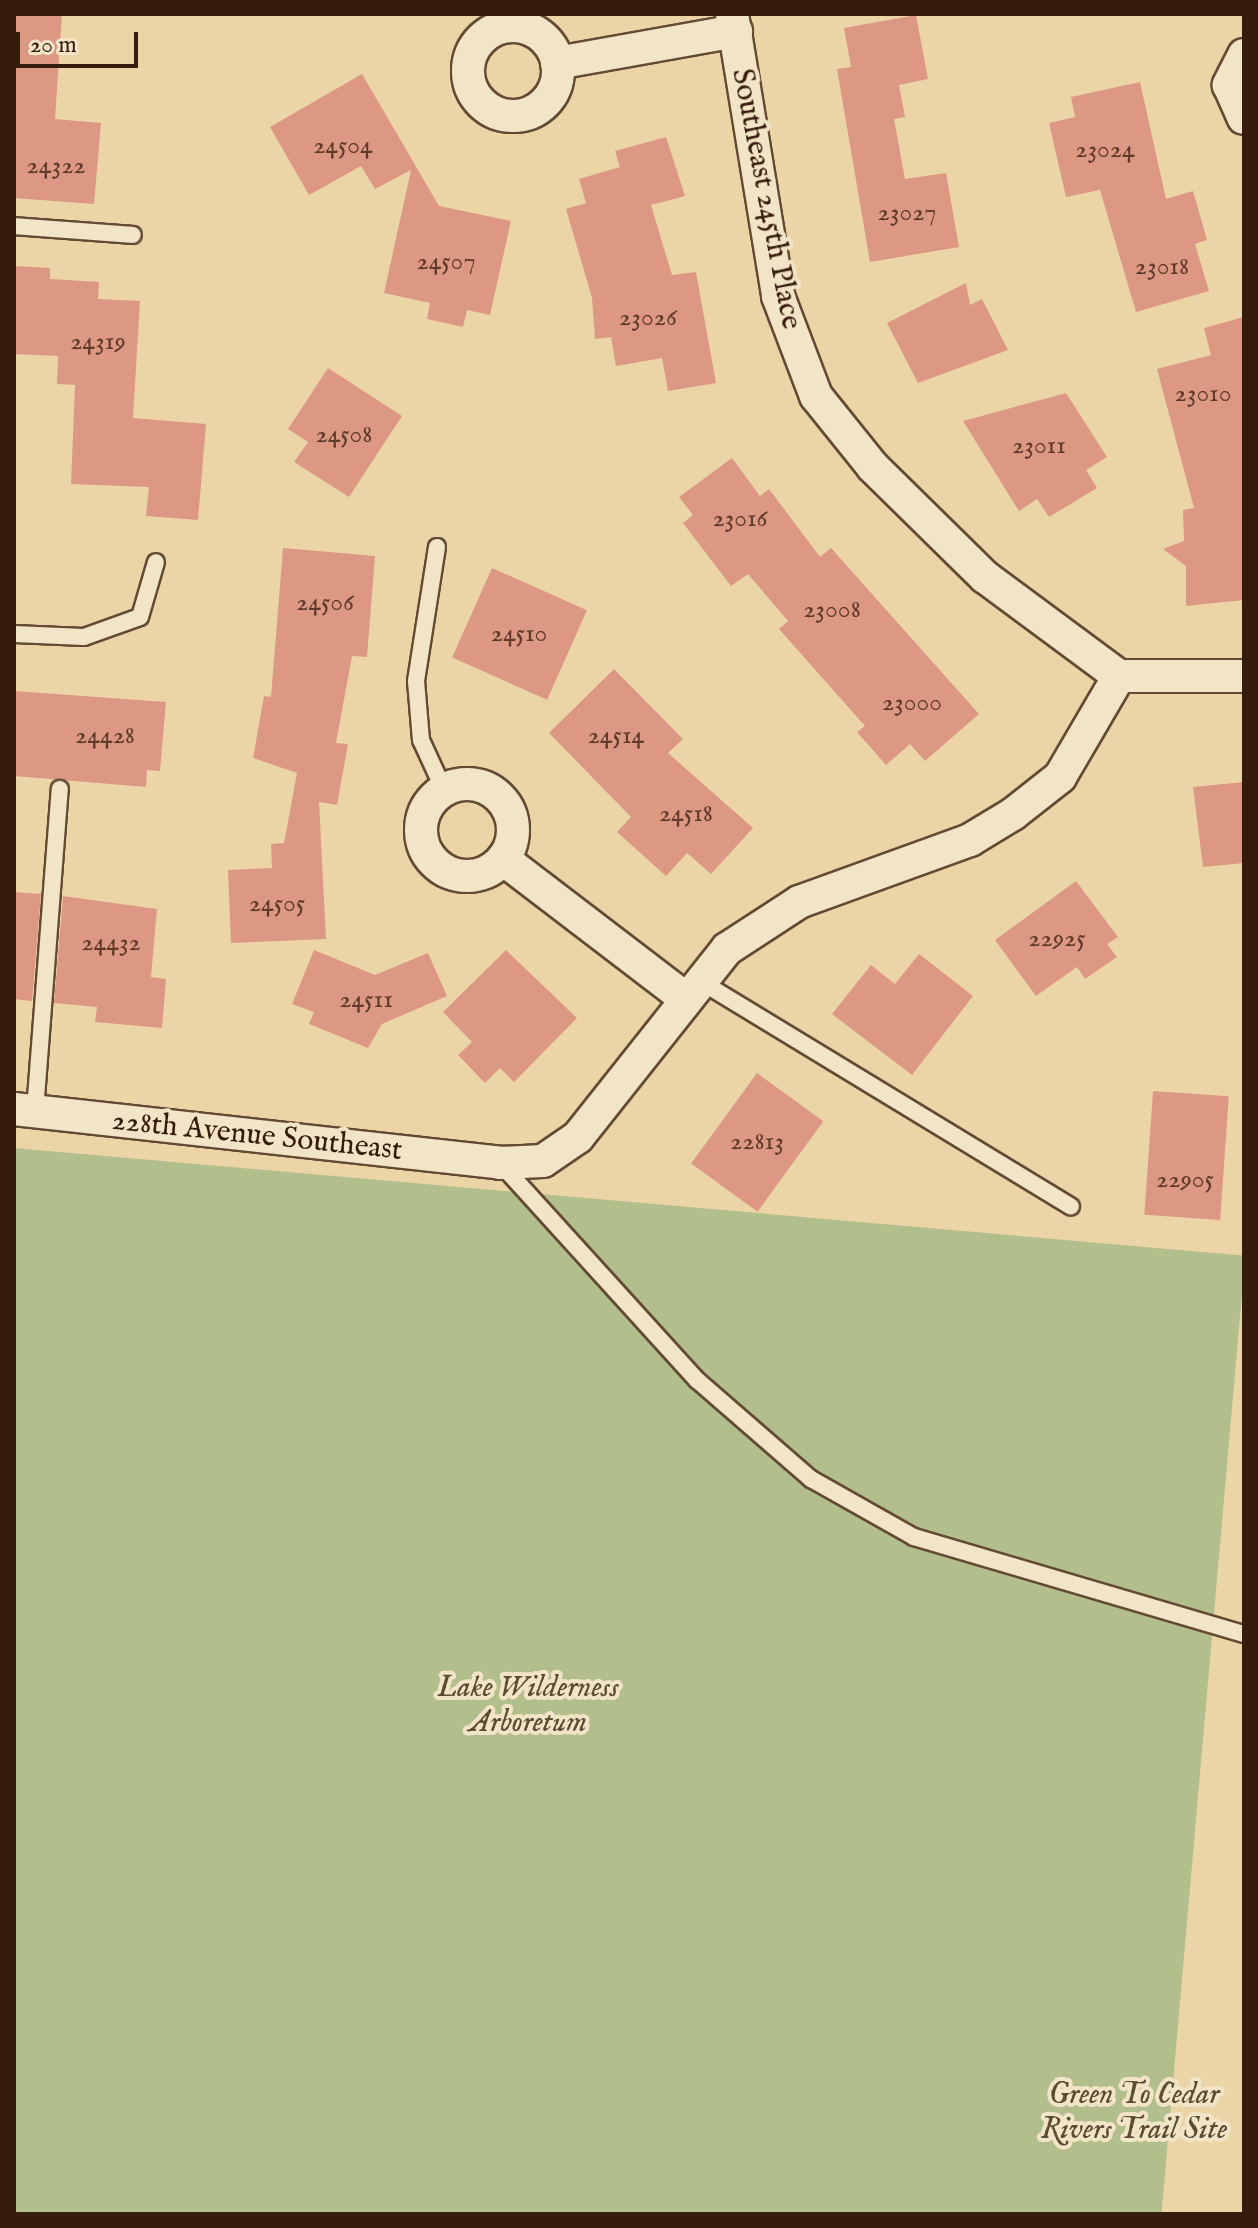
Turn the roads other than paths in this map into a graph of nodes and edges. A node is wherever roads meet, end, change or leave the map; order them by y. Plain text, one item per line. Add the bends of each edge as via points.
1 (734, 22) edge
2 (1244, 55) edge
3 (557, 63) dead end
4 (1244, 118) edge
5 (14, 226) edge
6 (133, 235) dead end
7 (437, 547) dead end
8 (156, 562) dead end
9 (14, 634) edge
10 (1119, 676) junction
11 (1244, 676) edge
12 (60, 789) dead end
13 (444, 790) junction
14 (503, 859) junction
15 (692, 989) junction
16 (24, 1110) edge
17 (500, 1163) junction
18 (1071, 1207) dead end
19 (1244, 1634) edge

1 - 3 street
1 - 10 street, Southeast 245th Place via 778,296 816,396 873,467 985,577
2 - 4 street via 1229,85
5 - 6 lane
7 - 13 lane via 416,681 421,740
8 - 9 lane via 140,617 84,637
10 - 11 street
10 - 15 street, 228th Avenue Southeast via 1060,777 1013,814 970,840 761,922
12 - 16 lane
13 - 14 street via 479,785 507,807 511,842
13 - 14 street via 422,818 426,854 438,867 473,877
14 - 15 street
15 - 17 street, 228th Avenue Southeast via 563,1150 543,1161
15 - 18 lane
16 - 17 street, 228th Avenue Southeast
17 - 19 lane via 697,1380 811,1479 914,1537

